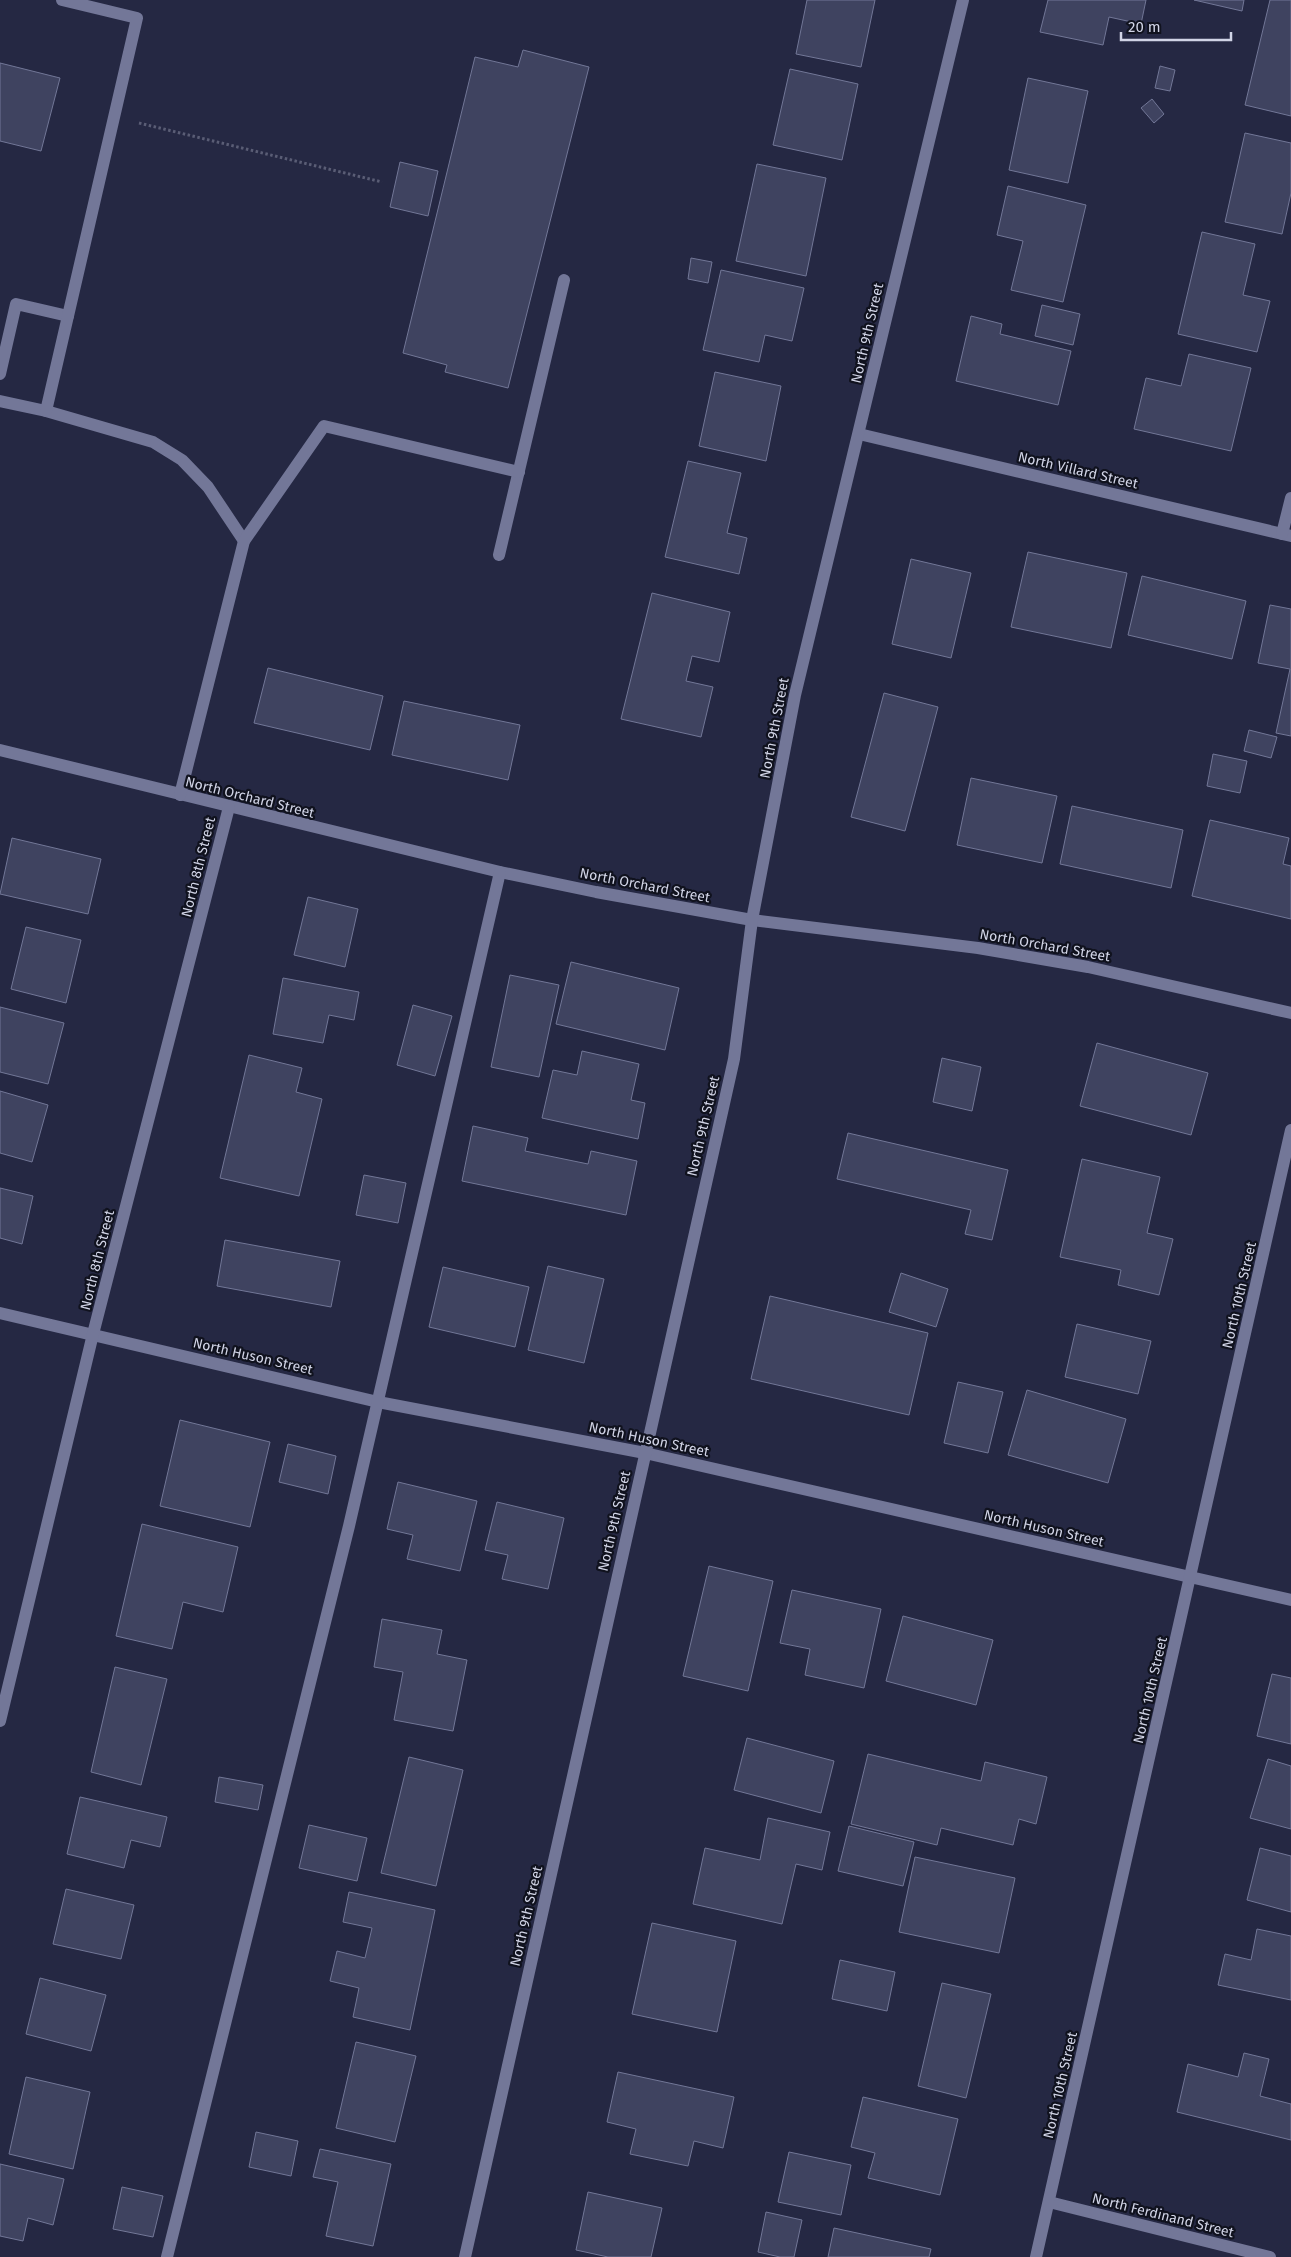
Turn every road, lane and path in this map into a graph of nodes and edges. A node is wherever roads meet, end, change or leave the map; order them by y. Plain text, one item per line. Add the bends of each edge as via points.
1 (62, 0) edge
2 (962, 0) edge
3 (114, 116) junction
4 (382, 182) dead end
5 (564, 280) dead end
6 (68, 316) junction
7 (0, 374) edge
8 (0, 401) edge
9 (46, 411) junction
10 (859, 434) junction
11 (519, 472) junction
12 (1291, 498) edge
13 (1287, 535) edge
14 (244, 541) junction
15 (499, 555) dead end
16 (0, 750) edge
17 (180, 795) junction
18 (229, 807) junction
19 (500, 872) junction
20 (752, 920) junction
21 (1291, 1013) edge
22 (1291, 1130) edge
23 (0, 1312) edge
24 (93, 1334) junction
25 (378, 1402) junction
26 (645, 1453) junction
27 (1191, 1577) junction
28 (1291, 1600) edge
29 (0, 1721) edge
30 (1049, 2202) junction
31 (167, 2257) edge
32 (465, 2257) edge
33 (1036, 2257) edge
34 (1270, 2257) edge

1 - 3 street via 137,18
2 - 10 street, North 9th Street
3 - 4 path
3 - 6 street
5 - 11 street
6 - 7 street via 16,304
6 - 9 street
8 - 9 street
9 - 14 street via 153,442 182,460 208,487
10 - 13 street, North Villard Street
10 - 20 street, North 9th Street via 795,695
11 - 14 street via 324,426
11 - 15 street
12 - 13 street
14 - 17 street
16 - 17 street, North Orchard Street
17 - 18 street, North Orchard Street
18 - 19 street, North Orchard Street
18 - 24 street, North 8th Street
19 - 20 street, North Orchard Street
19 - 25 street
20 - 21 street, North Orchard Street via 978,948 1088,967
20 - 26 street, North 9th Street via 734,1058
22 - 27 street, North 10th Street
23 - 24 street, North Huson Street
24 - 25 street, North Huson Street
24 - 29 street, North 8th Street
25 - 26 street, North Huson Street
25 - 31 street
26 - 27 street, North Huson Street
26 - 32 street, North 9th Street
27 - 28 street, North Huson Street
27 - 30 street, North 10th Street
30 - 33 street, North 10th Street
30 - 34 street, North Ferdinand Street

